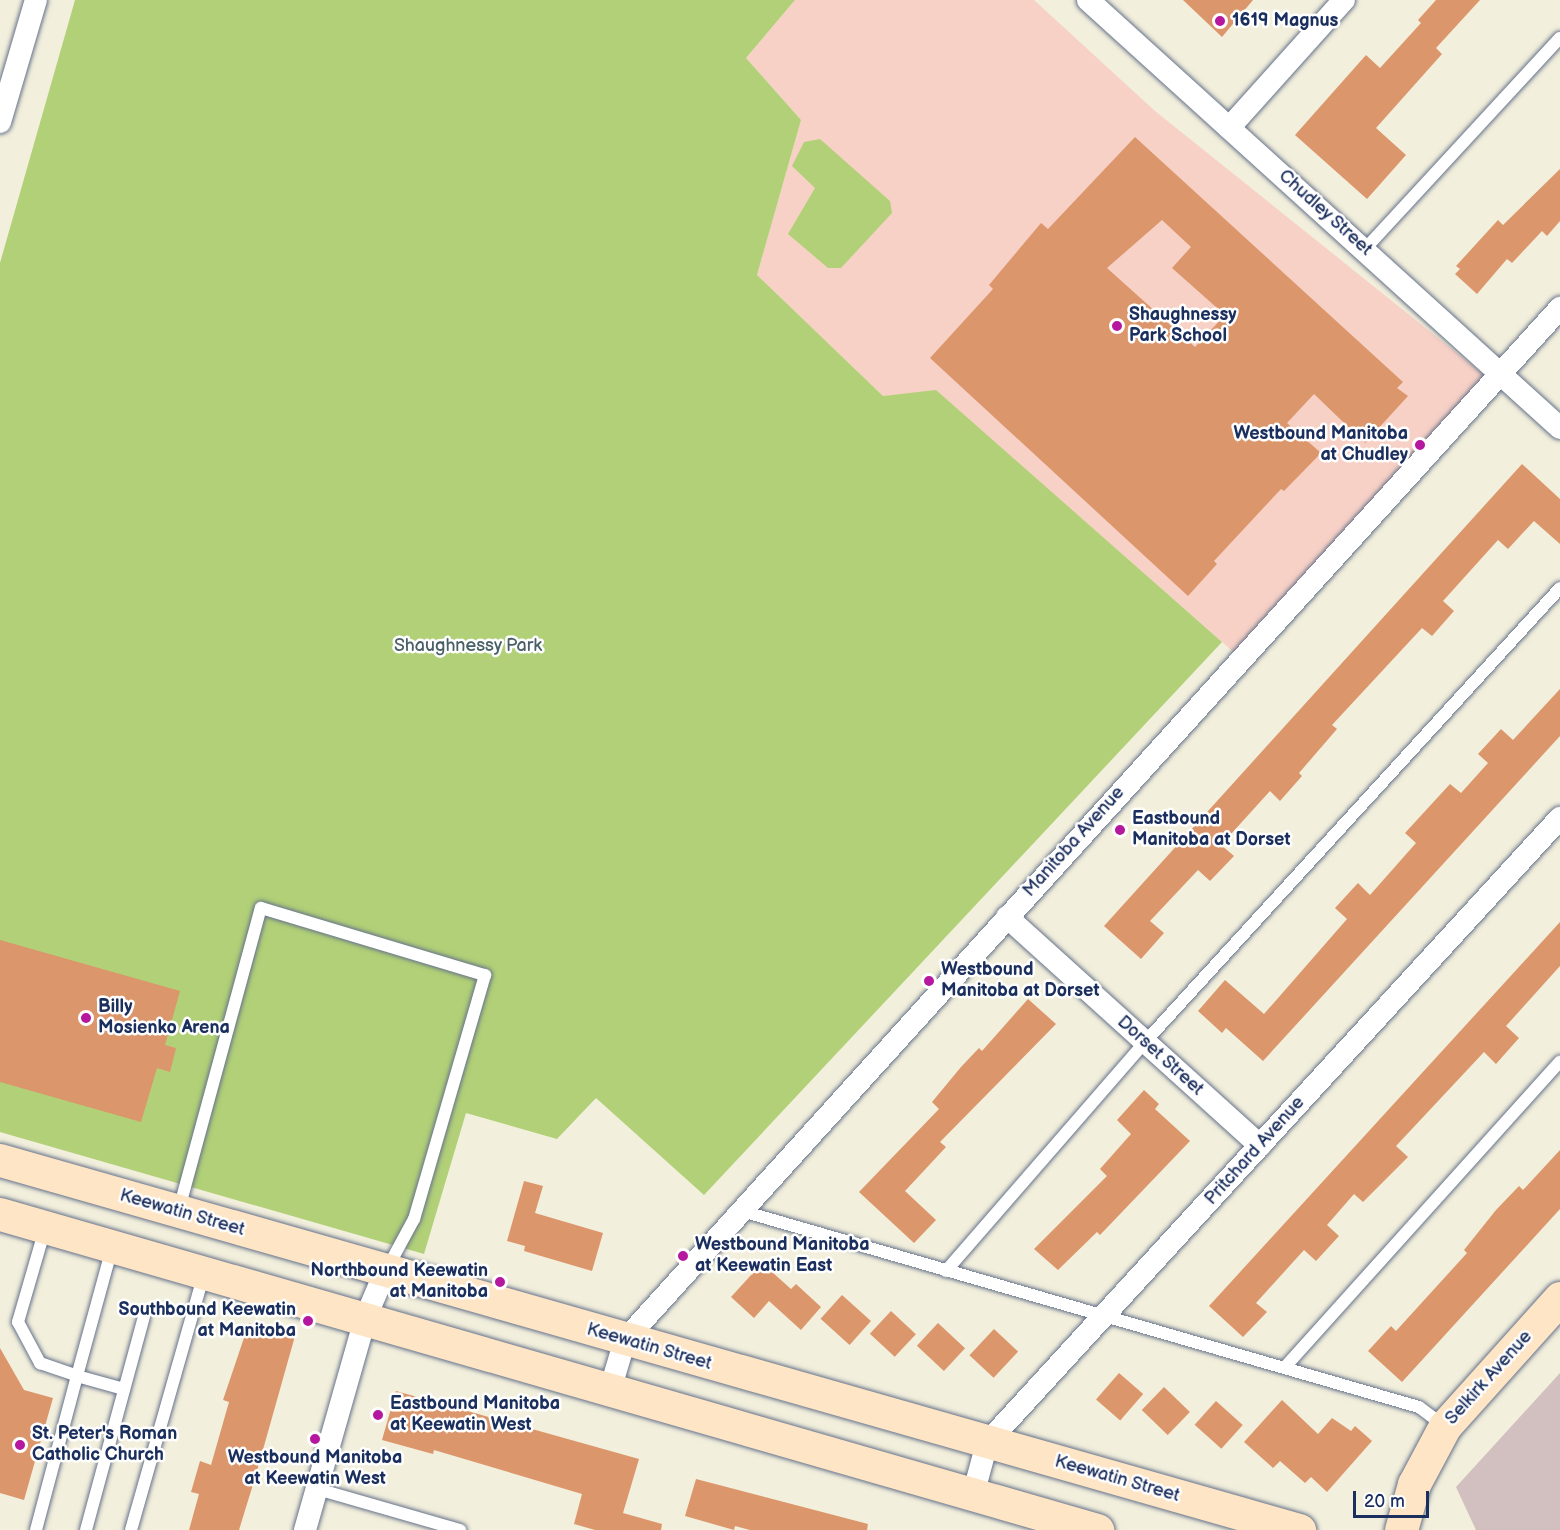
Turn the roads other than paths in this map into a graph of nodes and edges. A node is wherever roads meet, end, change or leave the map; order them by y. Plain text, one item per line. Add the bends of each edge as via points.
1 (36, 0) edge
2 (1088, 0) edge
3 (1344, 0) edge
4 (1560, 38) edge
5 (0, 122) edge
6 (1229, 128) junction
7 (1365, 249) junction
8 (1560, 308) edge
9 (1501, 374) junction
10 (1560, 428) edge
11 (1560, 588) edge
12 (1560, 818) edge
13 (1007, 917) junction
14 (1145, 1042) junction
15 (1560, 1062) edge
16 (1260, 1146) junction
17 (0, 1161) edge
18 (742, 1210) junction
19 (178, 1212) junction
20 (0, 1215) edge
21 (45, 1227) junction
22 (112, 1247) junction
23 (946, 1271) junction
24 (385, 1272) junction
25 (205, 1274) junction
26 (1560, 1298) edge
27 (144, 1317) dead end
28 (1103, 1317) junction
29 (365, 1319) junction
30 (625, 1340) junction
31 (1285, 1367) junction
32 (77, 1376) junction
33 (124, 1389) junction
34 (610, 1390) junction
35 (1445, 1426) junction
36 (987, 1443) junction
37 (317, 1489) junction
38 (972, 1495) junction
39 (36, 1530) edge
40 (86, 1530) edge
41 (131, 1530) edge
42 (305, 1530) edge
43 (460, 1530) edge
44 (1098, 1530) edge
45 (1299, 1530) edge
46 (1401, 1530) edge

1 - 5 street
2 - 6 street, Chudley Street
3 - 6 street
4 - 7 lane
6 - 7 street, Chudley Street
7 - 9 street, Chudley Street
8 - 9 street, Manitoba Avenue
9 - 10 street, Chudley Street
9 - 13 street, Manitoba Avenue
11 - 14 lane
12 - 16 street, Pritchard Avenue
13 - 14 street, Dorset Street
13 - 18 street, Manitoba Avenue
14 - 16 street, Dorset Street
14 - 23 lane
15 - 31 lane
16 - 28 street, Pritchard Avenue
17 - 19 main road, Keewatin Street
18 - 23 lane
18 - 30 street, Manitoba Avenue
19 - 24 main road, Keewatin Street
19 - 24 lane via 261,908 485,975 414,1219
20 - 21 main road
21 - 22 main road
21 - 32 lane via 18,1322 39,1363
22 - 25 main road
22 - 32 lane
23 - 28 lane
24 - 29 street
24 - 30 main road, Keewatin Street
25 - 29 main road
25 - 41 lane
26 - 35 main road, Selkirk Avenue
27 - 33 lane
28 - 31 lane
28 - 36 street, Pritchard Avenue
29 - 34 main road
29 - 37 street
30 - 34 street, Manitoba Avenue
30 - 36 main road, Keewatin Street
31 - 35 lane via 1419,1407
32 - 33 lane
32 - 39 lane
33 - 40 lane
34 - 38 main road
35 - 46 main road, Selkirk Avenue via 1414,1484
36 - 38 street, Pritchard Avenue
36 - 45 main road, Keewatin Street
37 - 42 street
37 - 43 lane
38 - 44 main road

